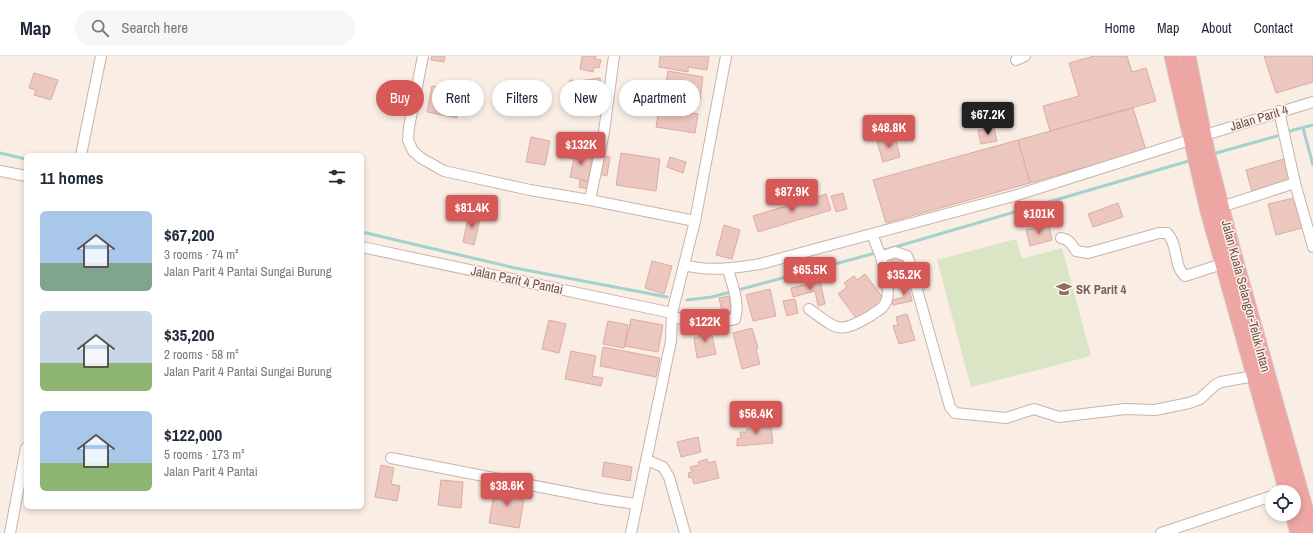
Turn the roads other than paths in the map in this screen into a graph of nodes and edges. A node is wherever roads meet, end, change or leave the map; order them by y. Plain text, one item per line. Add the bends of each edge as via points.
1 (101, 56) edge
2 (423, 56) edge
3 (614, 56) edge
4 (726, 56) edge
5 (1172, 56) edge
6 (1188, 56) edge
7 (1313, 102) edge
8 (1279, 111) junction
9 (1198, 137) junction
10 (81, 153) edge
11 (0, 171) edge
12 (24, 176) edge
13 (1294, 183) junction
14 (1210, 190) junction
15 (590, 200) junction
16 (1221, 207) junction
17 (695, 221) junction
18 (872, 234) junction
19 (1061, 238) dead end
20 (364, 247) edge
21 (1313, 247) edge
22 (879, 252) junction
23 (1222, 264) junction
24 (684, 265) junction
25 (728, 269) junction
26 (809, 308) dead end
27 (672, 315) junction
28 (1254, 376) junction
29 (391, 458) dead end
30 (24, 459) edge
31 (646, 460) junction
32 (1283, 485) edge
33 (1265, 498) edge
34 (636, 504) junction
35 (1295, 521) edge
36 (10, 533) edge
37 (631, 533) edge
38 (685, 533) edge
39 (1161, 533) edge
40 (1298, 533) edge
41 (1312, 533) edge

1 - 10 street
2 - 15 street via 408,140 421,158 444,171
3 - 15 street via 604,132
4 - 17 street
5 - 9 highway, Jalan Kuala Selangor-Teluk Intan
6 - 9 highway, Jalan Kuala Selangor-Teluk Intan
7 - 8 street, Jalan Parit 4
8 - 9 street, Jalan Parit 4
8 - 13 street
9 - 14 highway, Jalan Kuala Selangor-Teluk Intan
9 - 18 street, Jalan Parit 4 via 1017,195
11 - 12 street
13 - 16 street
13 - 21 street
14 - 16 highway, Jalan Kuala Selangor-Teluk Intan
14 - 23 highway, Jalan Kuala Selangor-Teluk Intan
15 - 17 street
16 - 41 highway, Jalan Kuala Selangor-Teluk Intan
17 - 24 street
18 - 22 street
18 - 25 street, Jalan Parit 4 via 760,264
19 - 23 street via 1070,243 1076,251 1088,254 1159,232 1167,233 1172,238 1180,272 1185,276
20 - 27 street, Jalan Parit 4 Pantai
22 - 26 street via 888,289 883,308 850,328 834,327
22 - 28 street via 895,252 907,256 950,407 963,415 1006,418 1034,409 1059,417 1125,409 1155,410 1200,399 1220,382
23 - 28 highway, Jalan Kuala Selangor-Teluk Intan
24 - 25 street, Jalan Parit 4 via 698,269
24 - 27 street
25 - 27 street, Jalan Parit 4 Pantai via 735,296 735,319
27 - 31 street via 671,341
28 - 32 highway, Jalan Kuala Selangor-Teluk Intan
29 - 34 street
30 - 36 street
31 - 34 street
31 - 38 street via 663,467 669,477
33 - 39 street
34 - 37 street
35 - 40 highway

